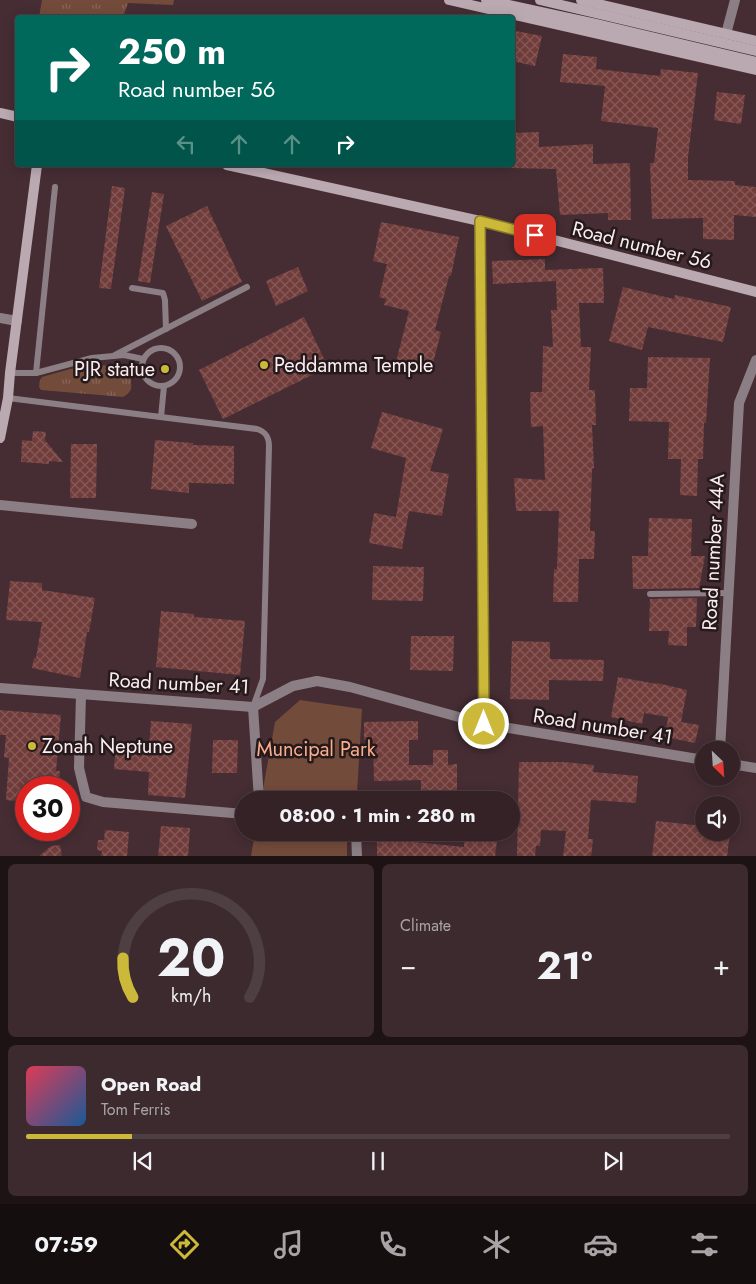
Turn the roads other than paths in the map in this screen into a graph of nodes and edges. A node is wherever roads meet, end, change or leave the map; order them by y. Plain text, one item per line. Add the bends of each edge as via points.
1 (449, 0) edge
2 (486, 0) edge
3 (540, 0) edge
4 (581, 0) edge
5 (735, 0) edge
6 (515, 15) edge
7 (515, 15) edge
8 (726, 34) junction
9 (756, 41) edge
10 (756, 51) edge
11 (756, 62) edge
12 (756, 70) edge
13 (0, 113) edge
14 (15, 116) edge
15 (37, 167) edge
16 (236, 167) edge
17 (55, 188) dead end
18 (480, 221) junction
19 (247, 287) dead end
20 (132, 288) dead end
21 (756, 292) edge
22 (0, 318) edge
23 (17, 321) junction
24 (166, 329) junction
25 (115, 355) junction
26 (143, 359) junction
27 (756, 360) edge
28 (36, 373) junction
29 (10, 374) junction
30 (164, 386) junction
31 (8, 398) junction
32 (161, 418) junction
33 (0, 438) edge
34 (0, 505) edge
35 (192, 524) dead end
36 (728, 593) junction
37 (650, 594) dead end
38 (0, 688) edge
39 (81, 695) junction
40 (253, 707) junction
41 (484, 724) junction
42 (720, 741) edge
43 (695, 759) edge
44 (740, 765) edge
45 (756, 768) edge
46 (258, 791) edge
47 (235, 813) edge
48 (356, 841) edge
49 (357, 856) edge

1 - 7 main road
2 - 11 main road
3 - 10 main road
4 - 8 main road
5 - 8 street
6 - 12 main road
8 - 9 main road
13 - 14 main road
15 - 23 main road
16 - 18 main road, Road number 56
17 - 28 lane
18 - 21 main road, Road number 56
18 - 41 street
19 - 24 lane
20 - 24 lane via 162,293
22 - 23 street
23 - 29 main road
24 - 25 lane
25 - 26 lane
25 - 28 lane
26 - 30 lane via 142,369 146,378
26 - 30 lane via 149,351 158,348 168,349 176,355 180,364 179,374
27 - 36 street, Road number 44A via 739,403
28 - 29 lane
29 - 31 main road
30 - 32 lane
31 - 32 lane
31 - 33 main road
32 - 40 lane via 257,429 267,435 263,679
34 - 35 street
36 - 37 lane
36 - 42 street, Road number 44A
38 - 39 street, Road number 41
39 - 40 street, Road number 41
39 - 47 street via 79,768 86,797 103,802
40 - 41 street, Road number 41 via 293,686 317,681
40 - 46 street
41 - 43 street, Road number 41
44 - 45 street
48 - 49 street

